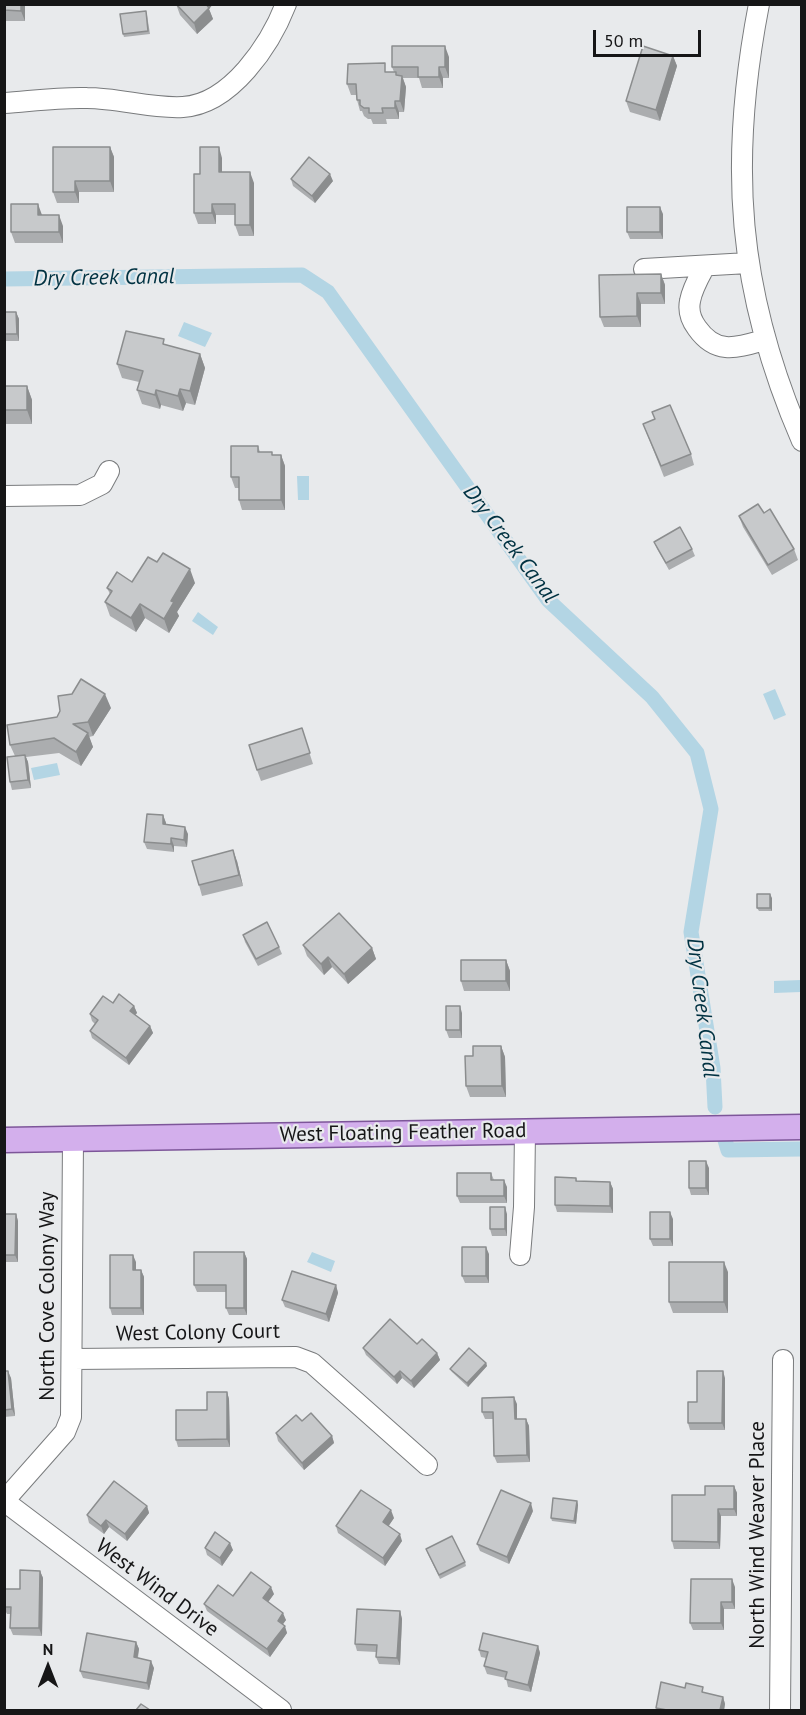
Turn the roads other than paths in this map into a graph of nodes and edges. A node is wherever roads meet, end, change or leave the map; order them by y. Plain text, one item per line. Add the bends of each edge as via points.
1 (286, 4) edge
2 (759, 4) edge
3 (4, 103) edge
4 (748, 262) junction
5 (705, 266) junction
6 (644, 268) dead end
7 (764, 340) junction
8 (801, 441) edge
9 (109, 471) dead end
10 (4, 496) edge
11 (801, 1127) edge
12 (525, 1131) junction
13 (73, 1139) junction
14 (4, 1140) edge
15 (520, 1255) dead end
16 (73, 1359) junction
17 (783, 1360) dead end
18 (428, 1465) dead end
19 (4, 1501) edge
20 (281, 1710) edge
21 (780, 1710) edge

1 - 3 street via 266,45 237,80 202,103 183,107 87,98
2 - 4 street via 741,134 743,231
4 - 5 street
4 - 7 street
5 - 6 street
5 - 7 street via 689,304 691,320 699,331 718,347
7 - 8 street
9 - 10 street via 102,484 80,495
11 - 12 main road, West Floating Feather Road
12 - 13 main road, West Floating Feather Road
12 - 15 street
13 - 14 main road, West Floating Feather Road
13 - 16 street, North Cove Colony Way
16 - 18 street, West Colony Court via 296,1357 312,1363
16 - 19 street, North Cove Colony Way via 73,1400 64,1432
17 - 21 street, North Wind Weaver Place
19 - 20 street, West Wind Drive

